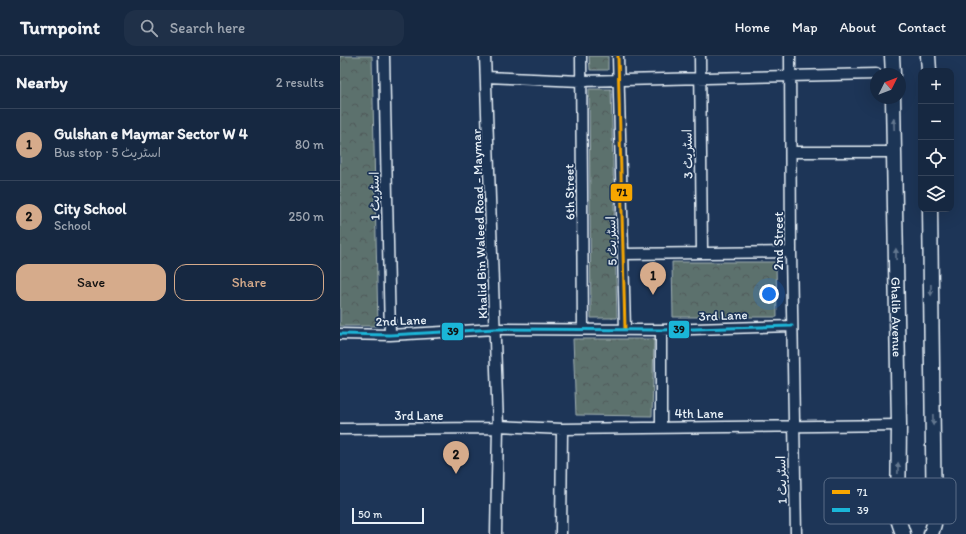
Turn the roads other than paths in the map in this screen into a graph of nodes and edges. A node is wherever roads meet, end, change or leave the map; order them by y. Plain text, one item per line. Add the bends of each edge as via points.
1 (384, 56) edge
2 (485, 56) edge
3 (581, 56) edge
4 (618, 56) edge
5 (700, 56) edge
6 (790, 56) edge
7 (892, 56) edge
8 (928, 56) edge
9 (893, 68) edge
10 (929, 68) edge
11 (870, 74) edge
12 (790, 76) junction
13 (487, 77) junction
14 (699, 78) junction
15 (618, 80) junction
16 (581, 81) junction
17 (893, 104) edge
18 (791, 152) junction
19 (895, 152) junction
20 (930, 212) edge
21 (702, 252) junction
22 (791, 252) junction
23 (624, 254) junction
24 (792, 326) junction
25 (496, 328) junction
26 (583, 328) junction
27 (625, 330) junction
28 (661, 330) junction
29 (340, 334) edge
30 (390, 335) junction
31 (899, 425) junction
32 (661, 426) junction
33 (793, 426) junction
34 (498, 427) junction
35 (340, 429) edge
36 (562, 429) junction
37 (898, 478) edge
38 (933, 478) edge
39 (900, 524) edge
40 (934, 524) edge
41 (496, 534) edge
42 (561, 534) edge
43 (796, 534) edge
44 (903, 534) edge
45 (931, 534) edge

1 - 30 street, اسٹریٹ 1
2 - 13 street, Khalid Bin Waleed Road - Maymar
3 - 16 street, 6th Street
4 - 15 street, اسٹریٹ 5
5 - 14 street, اسٹریٹ 3
6 - 12 street, 2nd Street
7 - 9 street
8 - 10 street
11 - 12 street
12 - 14 street
12 - 18 street, 2nd Street
13 - 16 street
13 - 25 street, Khalid Bin Waleed Road - Maymar
14 - 15 street
14 - 21 street, اسٹریٹ 3
15 - 16 street
15 - 23 street, اسٹریٹ 5
16 - 26 street, 6th Street
19 -> 17 street, Ghalib Avenue
18 - 19 street
18 - 22 street, 2nd Street
31 -> 19 street, Ghalib Avenue
20 -> 38 street
21 - 22 street
21 - 23 street
22 - 24 street, 2nd Street
23 - 27 street, اسٹریٹ 5
24 - 28 street, 3rd Lane
24 - 33 street, 2nd Street
25 - 26 street, 2nd Lane
25 - 30 street, 2nd Lane
25 - 34 street, Khalid Bin Waleed Road - Maymar
26 - 27 street, 3rd Lane
27 - 28 street, 3rd Lane
28 - 32 street
29 - 30 street, 2nd Lane
31 - 33 street, 4th Lane
37 -> 31 street, Ghalib Avenue
32 - 33 street, 4th Lane
32 - 36 street, 4th Lane
33 - 43 street, اسٹریٹ 1
34 - 35 street, 3rd Lane
34 - 36 street, 4th Lane
34 - 41 street, Khalid Bin Waleed Road - Maymar
36 - 42 street
44 -> 39 street, Ghalib Avenue
40 -> 45 street

